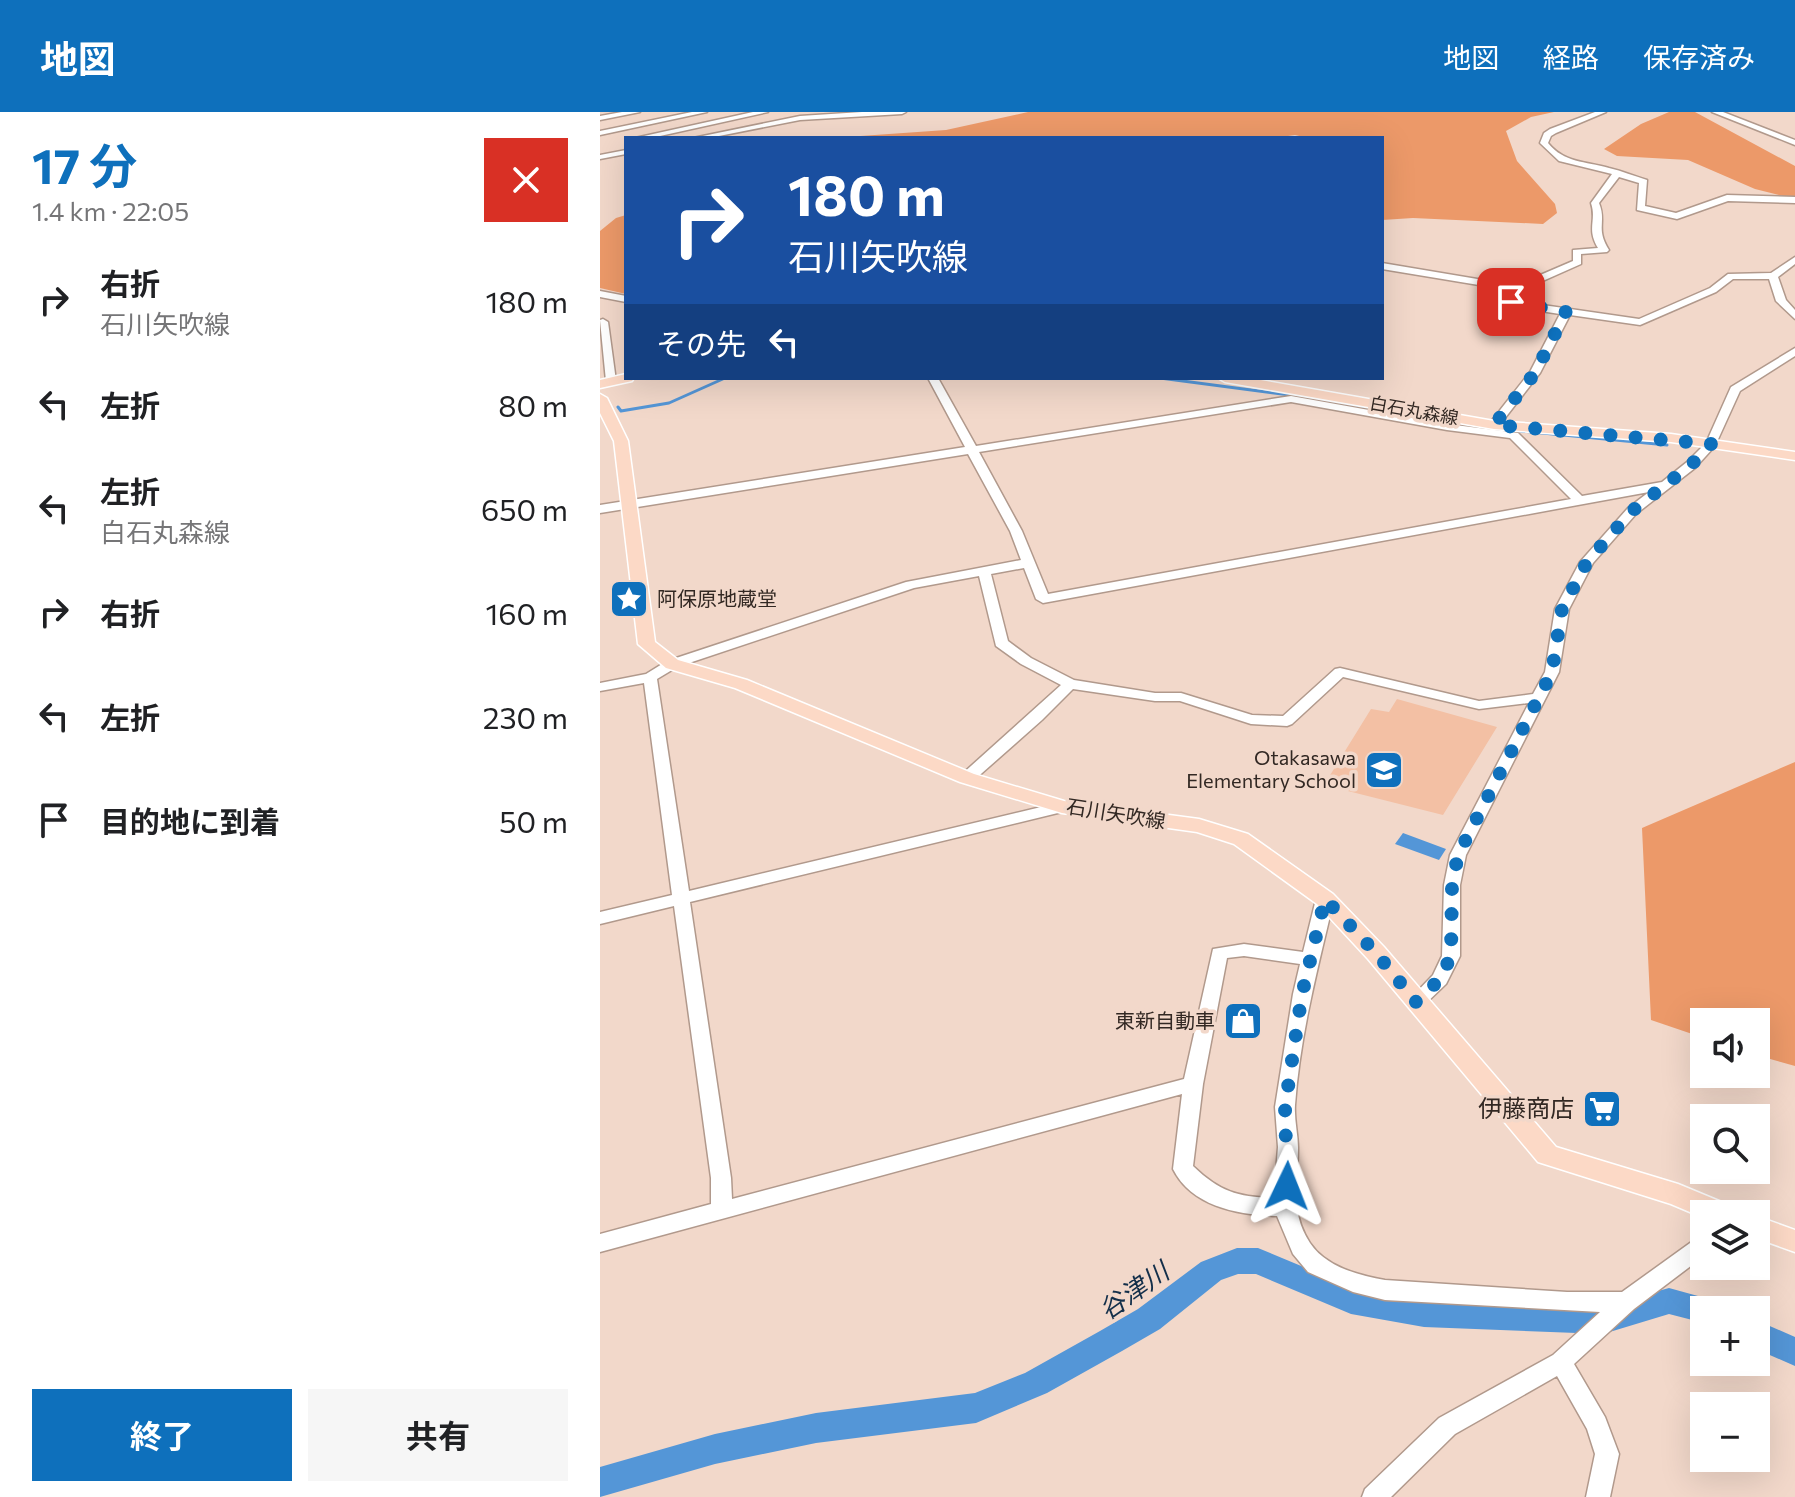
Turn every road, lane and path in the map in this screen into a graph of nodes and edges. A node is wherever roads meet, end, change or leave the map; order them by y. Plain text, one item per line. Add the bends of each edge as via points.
1 (636, 112) edge
2 (706, 112) edge
3 (764, 112) edge
4 (902, 112) edge
5 (1602, 112) edge
6 (1716, 112) edge
7 (616, 114) edge
8 (838, 114) edge
9 (600, 118) edge
10 (717, 122) junction
11 (724, 132) junction
12 (600, 133) edge
13 (624, 134) edge
14 (649, 136) edge
15 (706, 136) edge
16 (1795, 143) edge
17 (624, 152) edge
18 (600, 157) edge
19 (1617, 174) junction
20 (1795, 200) edge
21 (1795, 260) edge
22 (1384, 266) edge
23 (1773, 276) junction
24 (600, 294) edge
25 (1505, 294) junction
26 (624, 299) edge
27 (1566, 312) junction
28 (1794, 313) edge
29 (603, 322) dead end
30 (1795, 351) edge
31 (624, 379) edge
32 (934, 380) edge
33 (1241, 380) edge
34 (604, 388) edge
35 (1494, 425) junction
36 (1711, 444) junction
37 (974, 449) junction
38 (1795, 456) edge
39 (1665, 485) junction
40 (1578, 499) junction
41 (627, 505) junction
42 (600, 509) edge
43 (1027, 563) junction
44 (984, 571) junction
45 (672, 664) junction
46 (650, 677) junction
47 (1070, 684) junction
48 (600, 687) edge
49 (1539, 700) junction
50 (967, 778) junction
51 (1062, 807) junction
52 (682, 899) junction
53 (1325, 899) junction
54 (600, 918) edge
55 (1310, 959) junction
56 (1416, 1002) junction
57 (1193, 1084) junction
58 (1690, 1202) edge
59 (1284, 1207) junction
60 (722, 1209) junction
61 (1770, 1232) edge
62 (1795, 1241) edge
63 (600, 1243) edge
64 (1690, 1254) edge
65 (1626, 1302) junction
66 (1564, 1359) junction
67 (1374, 1497) edge
68 (1598, 1497) edge

1 - 7 street
2 - 10 street
2 - 13 street
3 - 10 street
4 - 8 street
5 - 19 street via 1553,131 1544,143 1572,166
6 - 16 street
7 - 9 street
7 - 13 street
8 - 11 street
10 - 11 street
10 - 14 street
11 - 15 street
12 - 13 street
17 - 18 street
19 - 20 street via 1644,182 1640,208 1677,216 1727,198
19 - 25 street via 1595,203 1595,235 1604,250 1576,252 1578,262
21 - 23 street
22 - 25 street via 1493,283 1507,287 1510,292
23 - 27 street via 1731,276 1640,322
23 - 28 street via 1776,293
24 - 26 street
25 - 27 street via 1512,304
27 - 35 street via 1535,373
29 - 34 street
30 - 36 street via 1735,389
31 - 34 main road
32 - 37 street
33 - 35 main road, 白石丸森線
34 - 41 main road via 621,441
35 - 36 main road, 白石丸森線
36 - 38 main road, 白石丸森線
36 - 39 street
37 - 40 street via 1291,399 1514,435
37 - 41 street
37 - 43 street
39 - 40 street
39 - 49 street via 1632,511 1587,562 1562,609 1552,672
40 - 43 street via 1043,599
41 - 42 street
41 - 45 main road via 647,644
43 - 44 street
44 - 45 street via 911,585
44 - 47 street via 1001,643
45 - 46 street
45 - 50 main road, 石川矢吹線 via 741,684
46 - 48 street
46 - 52 street
47 - 49 street via 1181,697 1251,719 1287,721 1340,672 1479,705
47 - 50 street
49 - 56 street via 1458,855 1451,956 1440,979
50 - 51 main road, 石川矢吹線
51 - 52 street
51 - 53 main road, 石川矢吹線 via 1199,826 1241,839
52 - 54 street
52 - 60 street
53 - 55 street
53 - 56 main road, 石川矢吹線
55 - 57 street via 1244,950 1219,953
55 - 59 street via 1285,1107
56 - 58 main road, 石川矢吹線 via 1547,1155
57 - 59 street via 1183,1169 1203,1191 1223,1202
57 - 60 street
59 - 65 street via 1301,1248 1316,1265 1353,1283 1385,1290
60 - 63 street
61 - 62 main road
64 - 65 street
65 - 66 street
66 - 67 street via 1447,1426
66 - 68 street via 1607,1454

